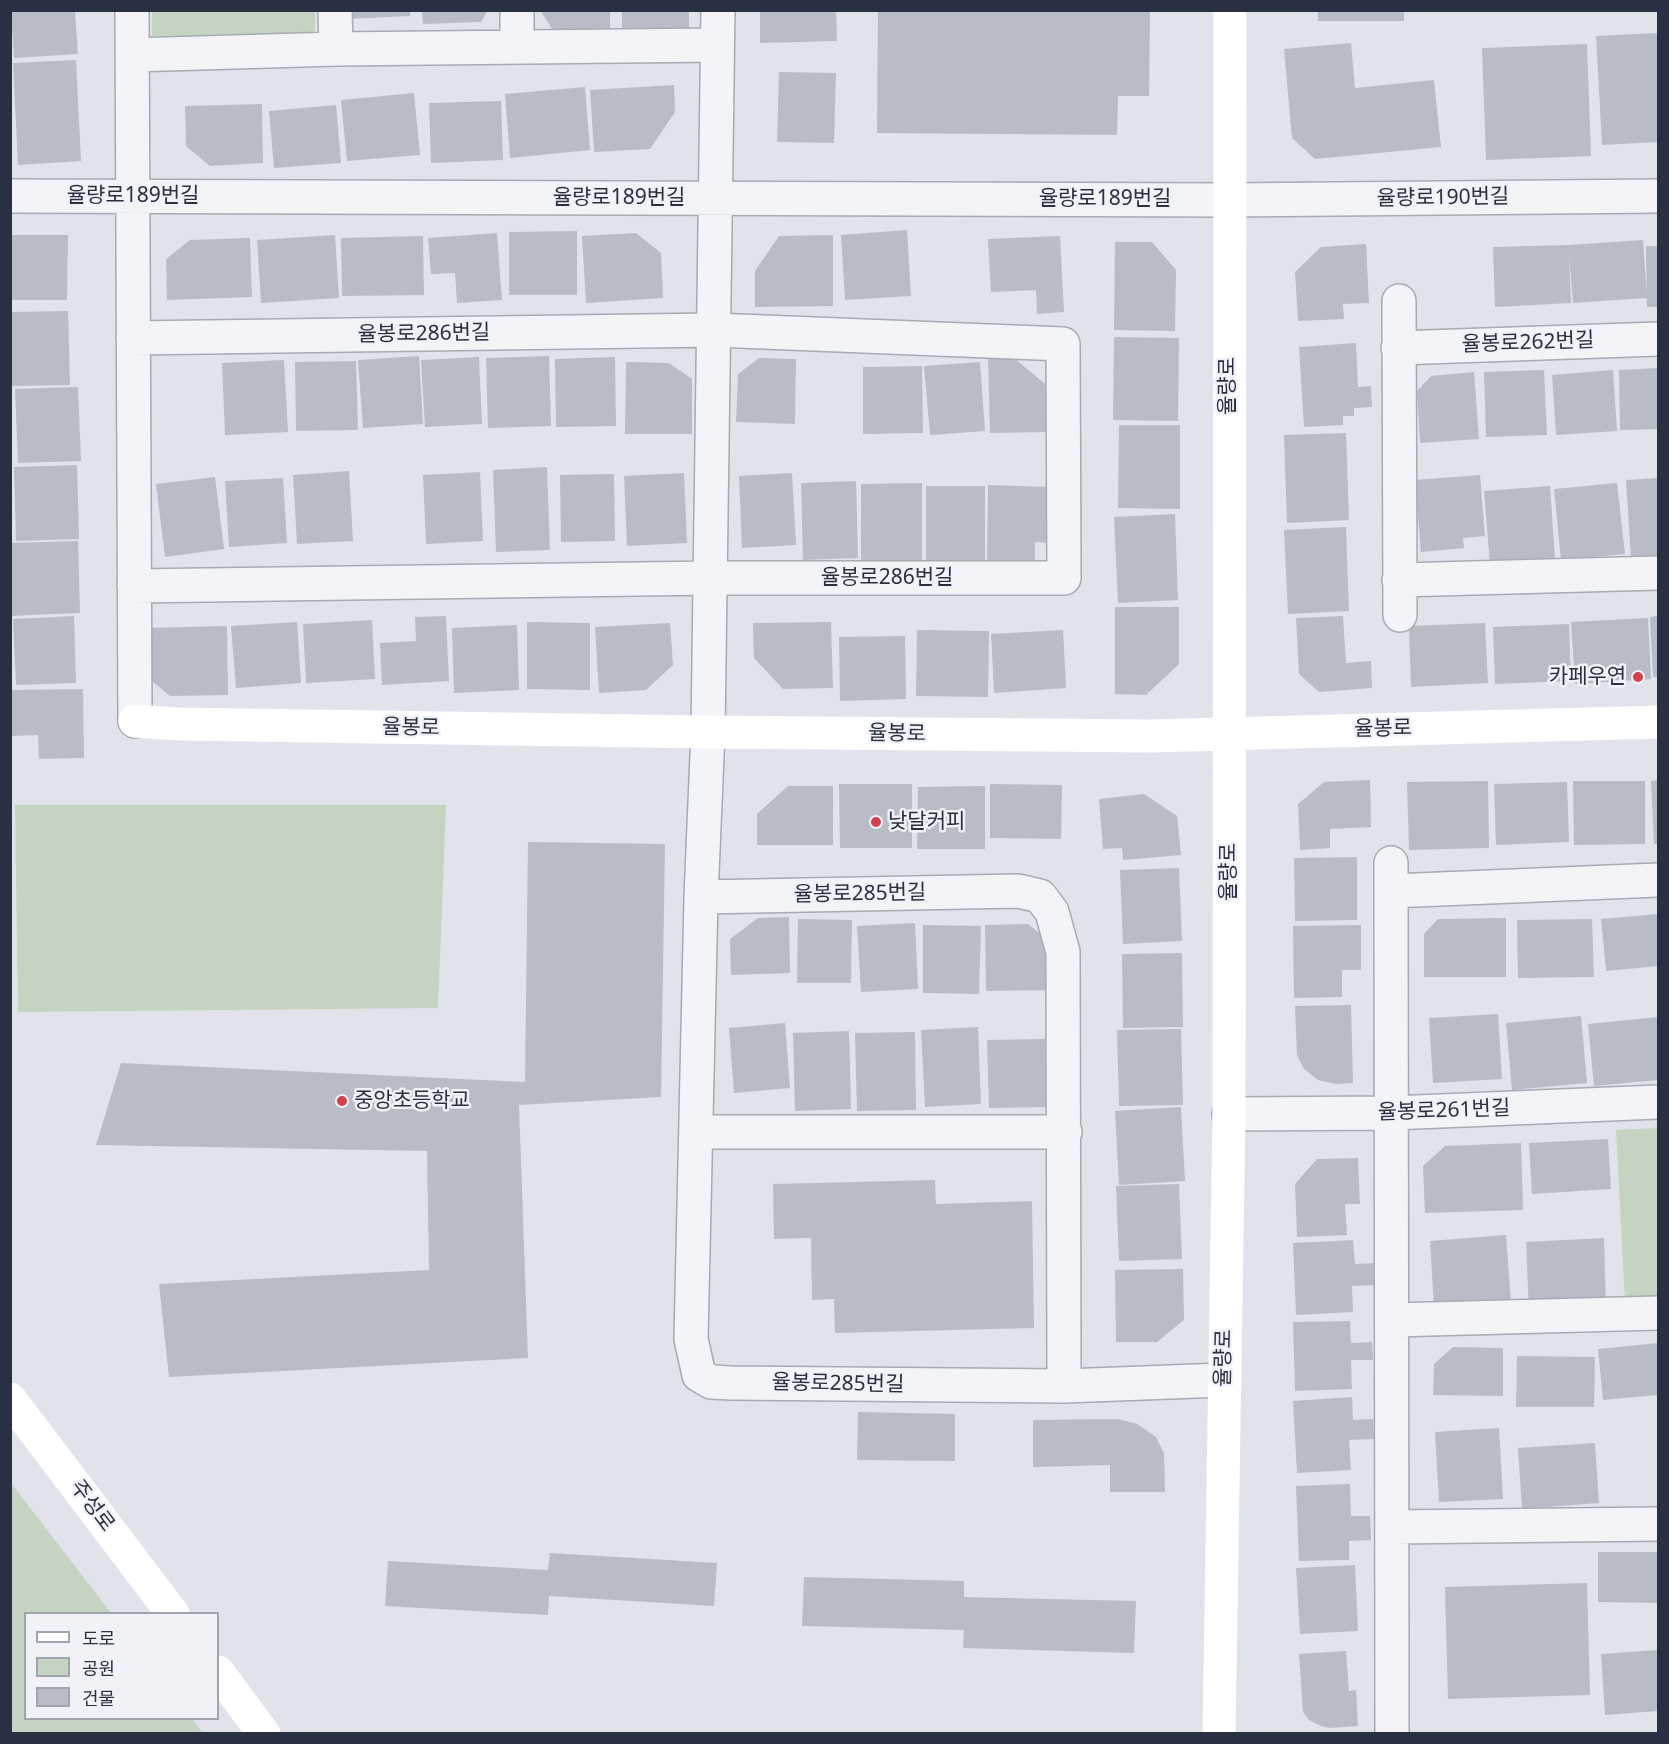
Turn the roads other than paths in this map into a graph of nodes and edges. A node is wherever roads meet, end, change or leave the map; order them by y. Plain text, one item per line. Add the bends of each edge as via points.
1 (132, 10) edge
2 (335, 10) edge
3 (517, 10) edge
4 (718, 10) edge
5 (1230, 10) edge
6 (717, 45) junction
7 (518, 47) junction
8 (336, 49) junction
9 (132, 55) junction
10 (10, 196) edge
11 (132, 196) junction
12 (1659, 196) edge
13 (716, 198) junction
14 (1228, 200) junction
15 (1399, 301) dead end
16 (714, 330) junction
17 (133, 338) junction
18 (1659, 339) edge
19 (1398, 348) junction
20 (1659, 573) edge
21 (711, 578) junction
22 (1400, 580) junction
23 (134, 586) junction
24 (1400, 615) dead end
25 (1659, 722) edge
26 (708, 732) junction
27 (1229, 733) junction
28 (1659, 880) edge
29 (701, 897) junction
30 (1659, 1102) edge
31 (1392, 1113) junction
32 (1229, 1114) junction
33 (697, 1132) junction
34 (1065, 1132) junction
35 (1659, 1313) edge
36 (1392, 1320) junction
37 (1223, 1380) junction
38 (1064, 1386) junction
39 (10, 1399) edge
40 (1659, 1524) edge
41 (1392, 1527) junction
42 (171, 1612) edge
43 (219, 1673) edge
44 (264, 1734) edge
45 (1219, 1734) edge
46 (1392, 1734) edge

1 - 9 street
2 - 8 street
3 - 7 street
4 - 6 street
5 - 14 street, 율량로
6 - 7 street
6 - 13 street
7 - 8 street
8 - 9 street
9 - 11 street
10 - 11 street, 율량로189번길
11 - 13 street, 율량로189번길
11 - 17 street
12 - 14 street, 율량로190번길
13 - 14 street, 율량로189번길
13 - 16 street
14 - 27 street, 율량로
15 - 19 street
16 - 17 street, 율봉로286번길
16 - 21 street
16 - 21 street, 율봉로286번길 via 1063,344 1064,578
17 - 23 street
18 - 19 street, 율봉로262번길
19 - 22 street
20 - 22 street
21 - 23 street, 율봉로286번길
21 - 26 street
22 - 24 street
23 - 26 street, 율봉로 via 135,721
25 - 27 street, 율봉로
26 - 27 street, 율봉로 via 1151,736
26 - 29 street, 율봉로285번길
27 - 32 street, 율량로
28 - 31 street via 1392,877
29 - 33 street, 율봉로285번길
29 - 34 street, 율봉로285번길 via 1018,891 1040,896 1052,912 1063,952
30 - 31 street, 율봉로261번길
31 - 32 street, 율봉로261번길
31 - 36 street
32 - 37 street, 율량로
33 - 34 street
33 - 38 street, 율봉로285번길 via 691,1340 699,1375 711,1382 731,1383
34 - 38 street
35 - 36 street
36 - 41 street
37 - 38 street, 율봉로285번길
37 - 45 street, 율량로
39 - 42 street, 주성로
40 - 41 street
41 - 46 street
43 - 44 street

